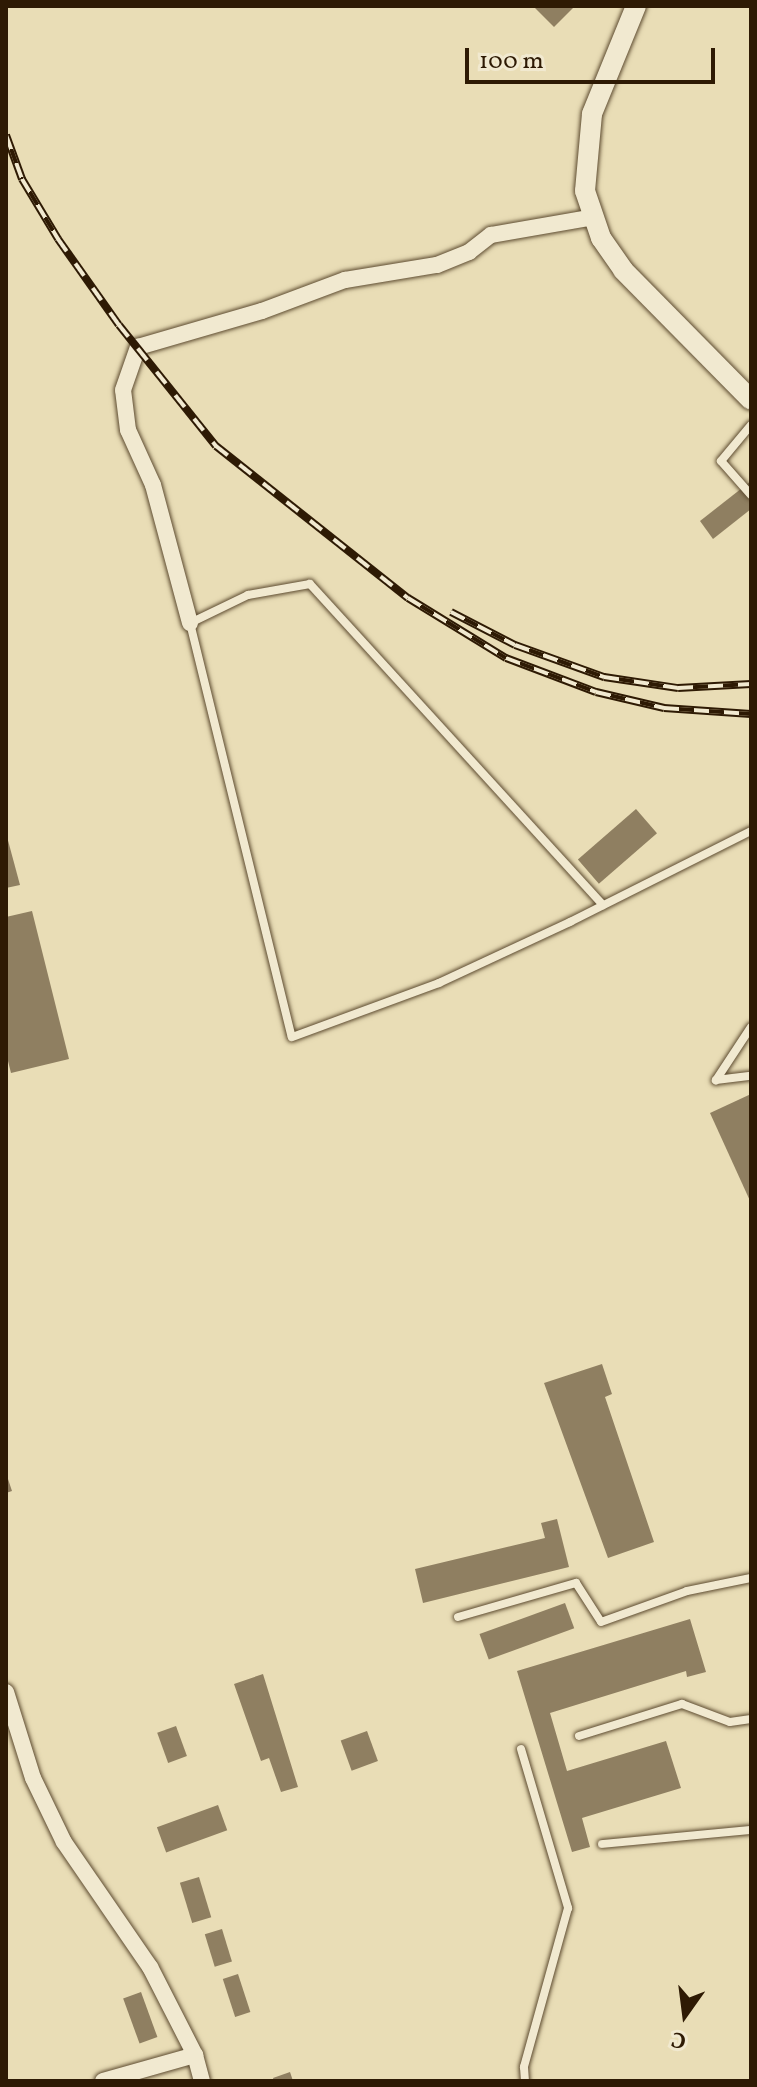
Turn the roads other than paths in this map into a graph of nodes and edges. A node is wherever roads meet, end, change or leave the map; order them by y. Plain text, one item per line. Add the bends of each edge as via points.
1 (636, 6) edge
2 (594, 217) junction
3 (751, 400) edge
4 (751, 425) edge
5 (751, 495) edge
6 (190, 623) junction
7 (751, 831) edge
8 (603, 905) junction
9 (751, 1027) edge
10 (751, 1076) edge
11 (751, 1578) edge
12 (458, 1617) dead end
13 (6, 1692) edge
14 (751, 1719) edge
15 (579, 1736) dead end
16 (521, 1749) dead end
17 (751, 1830) edge
18 (602, 1844) dead end
19 (195, 2055) junction
20 (103, 2081) edge
21 (202, 2081) edge
22 (525, 2081) edge

1 - 2 street via 589,126 585,191
2 - 3 street via 623,270
2 - 6 street via 491,235 469,252 437,265 345,280 138,347 123,390 128,430 153,485
4 - 5 lane via 721,461
6 - 8 lane via 248,595 310,584
6 - 8 lane via 292,1037 439,983
7 - 8 lane
9 - 10 lane via 716,1080
11 - 12 lane via 687,1591 601,1622 576,1583
13 - 19 street via 33,1778 64,1842 150,1967
14 - 15 lane via 730,1722 682,1704
16 - 22 lane via 568,1908 524,2067
17 - 18 lane
19 - 20 street
19 - 21 street

